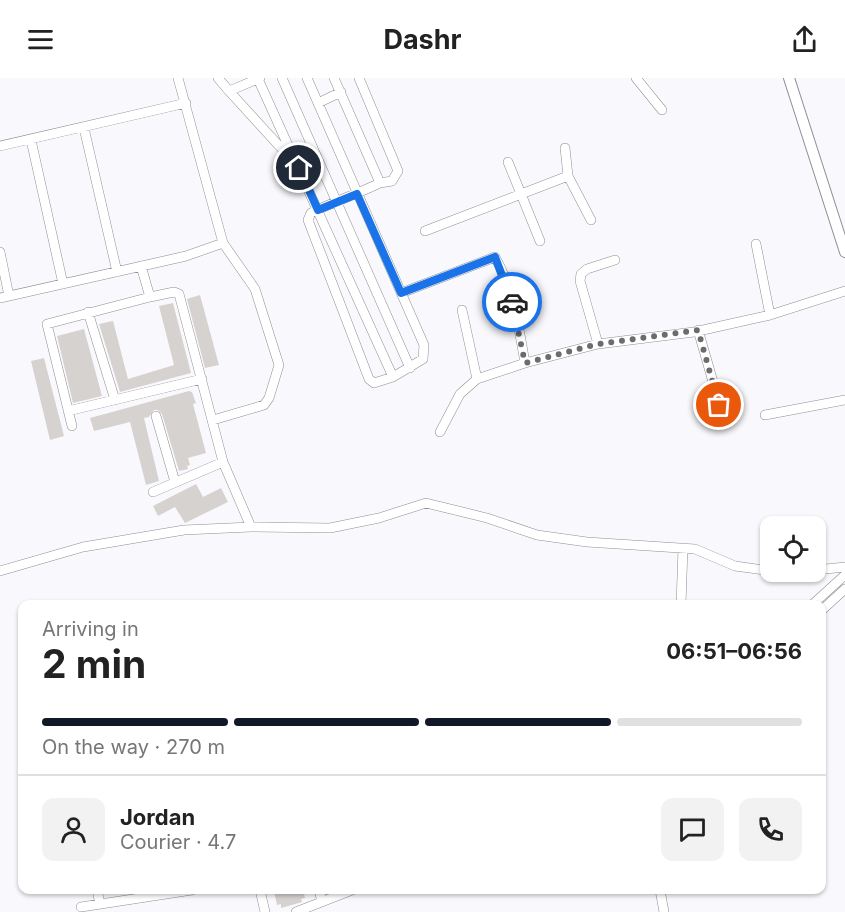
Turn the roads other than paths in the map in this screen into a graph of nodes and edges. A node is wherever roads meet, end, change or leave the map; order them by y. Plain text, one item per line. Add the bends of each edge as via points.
1 (178, 78) edge
2 (218, 78) edge
3 (282, 78) edge
4 (307, 78) edge
5 (334, 78) edge
6 (359, 78) edge
7 (636, 78) edge
8 (789, 78) edge
9 (259, 79) edge
10 (229, 92) junction
11 (341, 92) junction
12 (186, 103) junction
13 (318, 103) junction
14 (662, 110) dead end
15 (84, 128) junction
16 (31, 140) junction
17 (0, 146) edge
18 (565, 148) dead end
19 (508, 162) dead end
20 (299, 168) junction
21 (568, 176) junction
22 (380, 183) junction
23 (522, 193) junction
24 (357, 194) junction
25 (336, 202) junction
26 (318, 210) junction
27 (591, 220) dead end
28 (425, 231) dead end
29 (540, 241) dead end
30 (223, 243) junction
31 (756, 244) dead end
32 (0, 252) edge
33 (845, 252) edge
34 (615, 260) dead end
35 (141, 266) junction
36 (117, 272) junction
37 (63, 284) junction
38 (845, 291) edge
39 (401, 293) junction
40 (5, 297) edge
41 (150, 297) junction
42 (462, 310) dead end
43 (88, 312) junction
44 (770, 315) junction
45 (698, 330) junction
46 (598, 344) junction
47 (525, 363) junction
48 (410, 368) junction
49 (393, 377) junction
50 (202, 379) junction
51 (477, 379) junction
52 (115, 400) junction
53 (845, 400) edge
54 (68, 411) junction
55 (765, 415) dead end
56 (156, 416) dead end
57 (213, 420) junction
58 (725, 423) dead end
59 (72, 426) dead end
60 (440, 432) dead end
61 (223, 462) junction
62 (175, 482) junction
63 (153, 492) dead end
64 (251, 527) junction
65 (683, 548) junction
66 (845, 567) edge
67 (760, 569) edge
68 (826, 569) edge
69 (0, 571) edge
70 (845, 575) edge
71 (845, 589) edge
72 (681, 600) edge
73 (817, 600) edge
74 (826, 606) edge
75 (98, 894) edge
76 (145, 894) edge
77 (261, 894) edge
78 (320, 894) edge
79 (342, 894) edge
80 (661, 894) edge
81 (322, 902) junction
82 (100, 904) junction
83 (81, 907) dead end
84 (265, 912) edge
85 (296, 912) edge
86 (664, 912) edge

1 - 12 street
2 - 10 street
3 - 25 street
4 - 13 street
5 - 11 street
6 - 22 street via 398,171 392,181
7 - 14 street
8 - 33 street
9 - 10 street
9 - 20 street
10 - 20 street
11 - 13 street
11 - 22 street
12 - 15 street
12 - 30 street
13 - 24 street
15 - 16 street
15 - 36 street
16 - 17 street
16 - 37 street
18 - 21 street
19 - 23 street
20 - 26 street
21 - 23 street
21 - 27 street
22 - 24 street
23 - 28 street
23 - 29 street
24 - 25 street
24 - 39 street
25 - 26 street
25 - 48 street
26 - 49 street
26 - 49 street via 310,213 310,228 369,379 374,383
30 - 35 street
30 - 57 street via 255,289 279,365 264,405
31 - 44 street
32 - 40 street
34 - 46 street via 581,274
35 - 36 street
35 - 41 street
36 - 37 street
37 - 40 street
38 - 44 street
39 - 47 street via 495,257 505,278
39 - 48 street via 425,352 423,359
41 - 43 street
41 - 50 street via 179,294
42 - 51 street
43 - 52 street
43 - 54 street via 46,324
44 - 45 street
45 - 46 street
45 - 58 street
46 - 47 street
47 - 51 street
48 - 49 street
50 - 52 street
50 - 57 street
51 - 60 street via 460,394
52 - 54 street
53 - 55 street
54 - 59 street
56 - 62 street
57 - 61 street
61 - 62 street
61 - 64 street
62 - 63 street
64 - 65 street via 330,528 426,503 537,535
64 - 69 street via 184,530 82,547
65 - 67 street via 735,566
65 - 72 street
66 - 68 street
70 - 73 street
71 - 74 street
75 - 82 street
76 - 82 street
77 - 84 street
78 - 81 street
79 - 81 street
80 - 86 street
81 - 85 street
82 - 83 street

